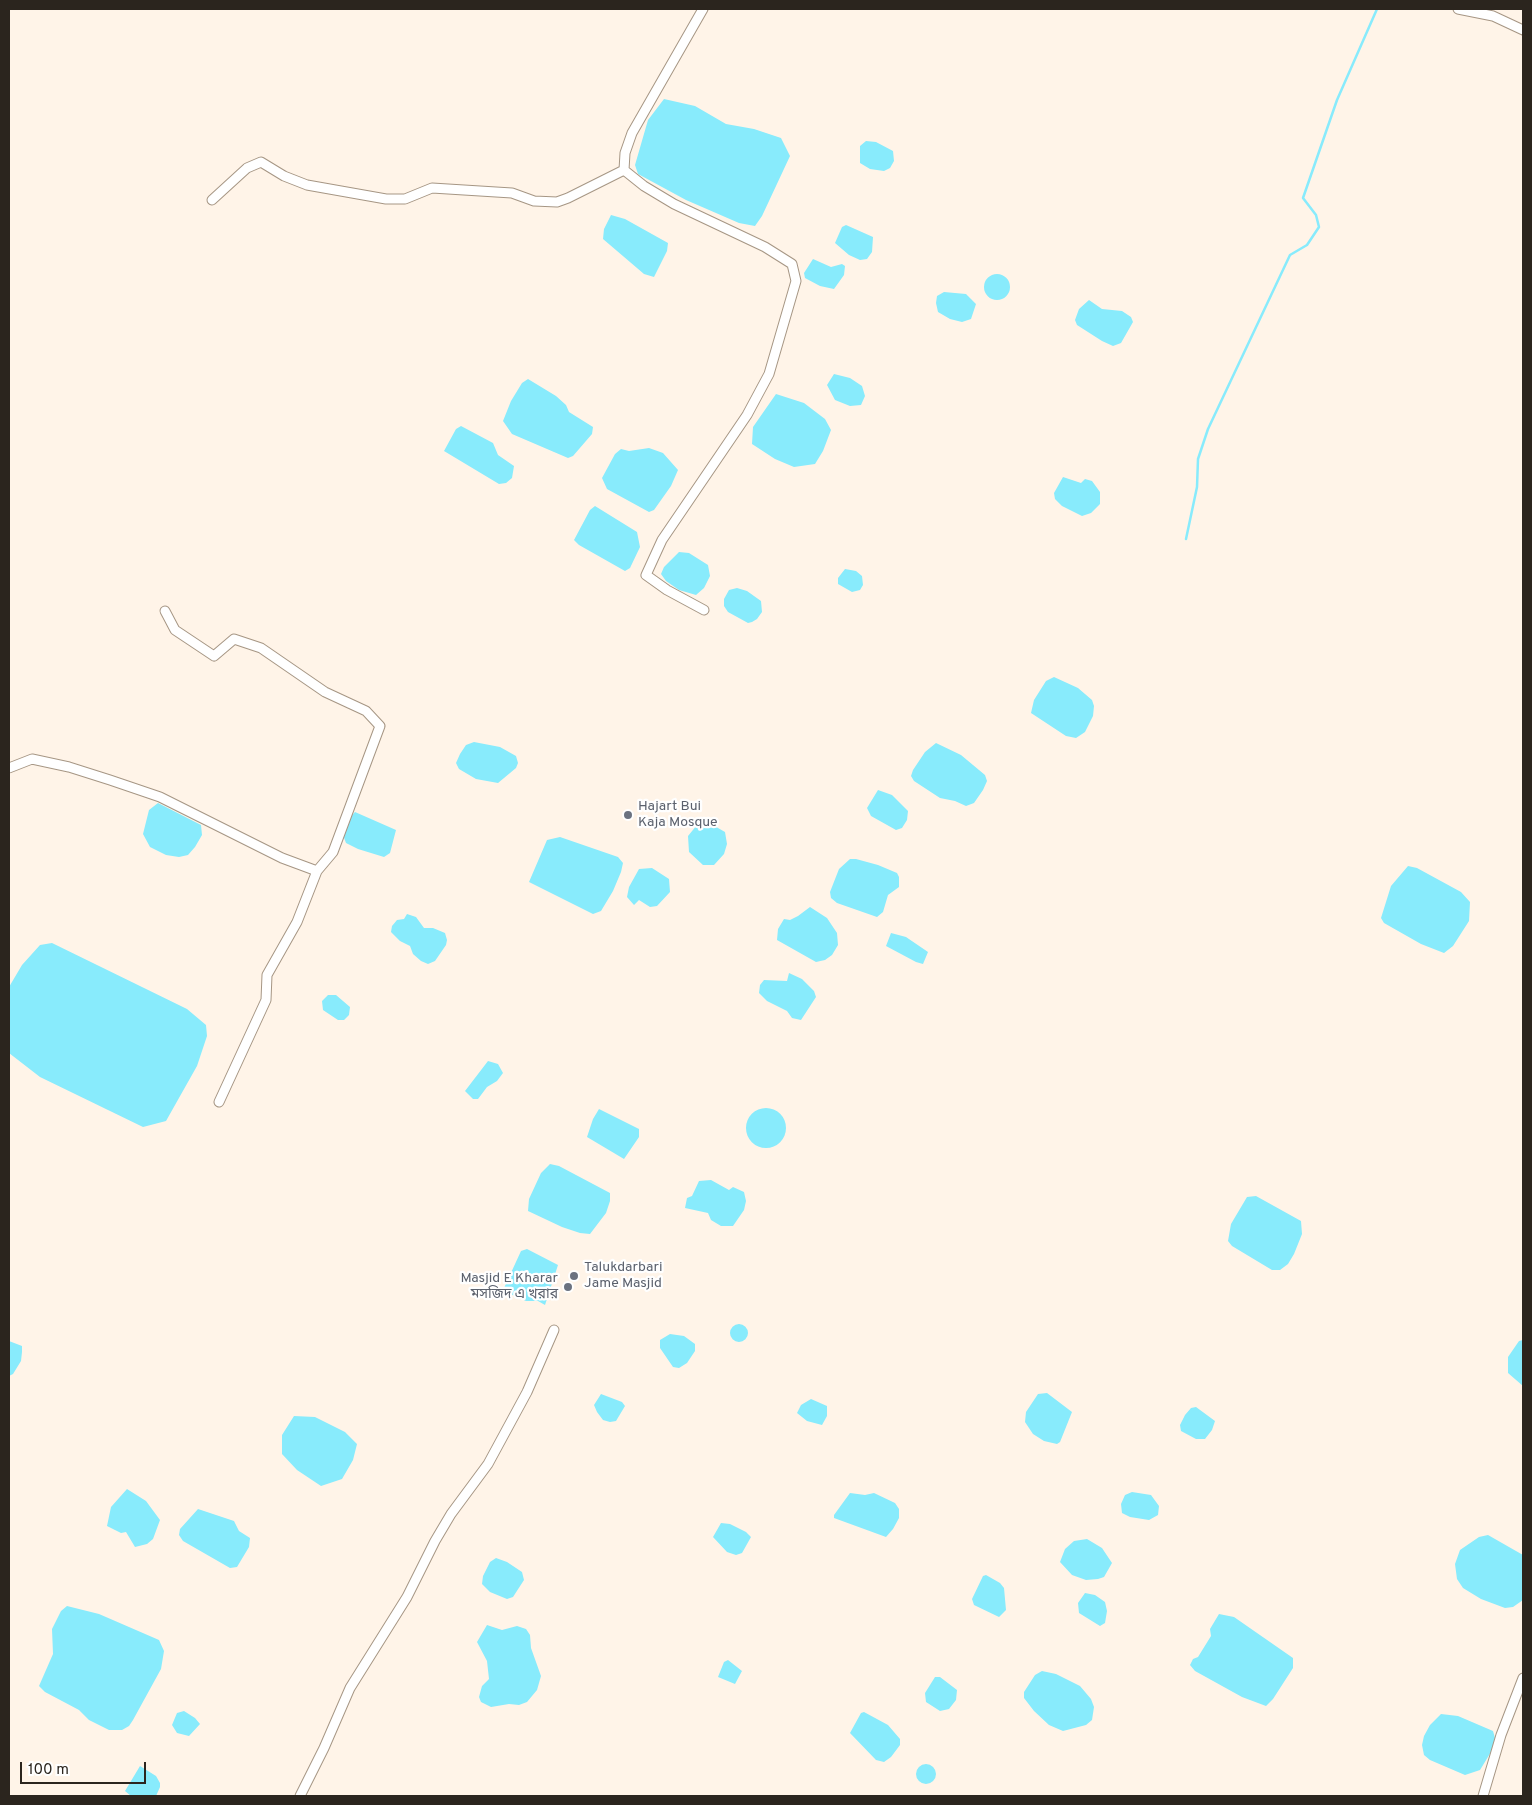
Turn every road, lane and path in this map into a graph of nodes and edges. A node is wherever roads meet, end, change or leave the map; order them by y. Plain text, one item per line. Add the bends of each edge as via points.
1 (703, 9) edge
2 (1458, 9) edge
3 (1523, 30) edge
4 (624, 170) junction
5 (212, 200) dead end
6 (704, 610) dead end
7 (165, 611) dead end
8 (9, 768) edge
9 (317, 871) junction
10 (219, 1102) dead end
11 (554, 1330) dead end
12 (1523, 1678) edge
13 (300, 1796) edge
14 (1483, 1796) edge

1 - 4 street via 632,133 625,153
2 - 3 street via 1493,16
4 - 5 street via 557,202 534,201 512,193 432,188 405,200 307,184 284,176 261,162 247,168
4 - 6 street via 674,204 765,246 792,264 796,281 769,374 752,407 662,540 646,574 667,590
7 - 9 street via 175,630 214,656 234,639 261,648 325,692 366,711 380,726 332,852
8 - 9 street via 32,759 110,780 160,797 282,858
9 - 10 street via 296,922 267,975 266,1000
11 - 13 street via 527,1392 488,1464 434,1541 407,1598 350,1688
12 - 14 street

